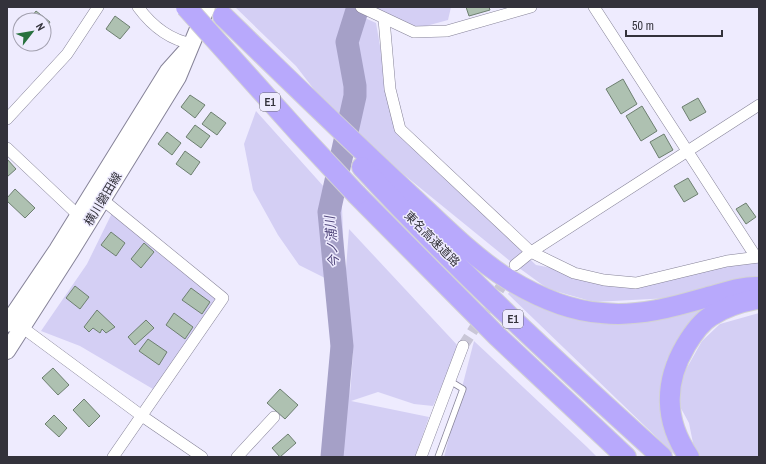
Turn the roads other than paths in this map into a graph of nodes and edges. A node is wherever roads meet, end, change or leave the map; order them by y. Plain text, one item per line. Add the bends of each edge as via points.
1 (98, 7) edge
2 (138, 7) edge
3 (186, 7) edge
4 (361, 7) edge
5 (531, 7) edge
6 (594, 7) edge
7 (215, 10) edge
8 (384, 19) junction
9 (193, 44) junction
10 (759, 104) edge
11 (7, 119) edge
12 (7, 148) edge
13 (688, 151) junction
14 (372, 169) junction
15 (103, 200) junction
16 (78, 215) junction
17 (531, 252) junction
18 (758, 257) edge
19 (515, 265) tunnel mouth
20 (759, 287) edge
21 (759, 300) edge
22 (7, 324) edge
23 (23, 328) junction
24 (463, 346) tunnel mouth
25 (7, 352) edge
26 (450, 381) junction
27 (577, 410) junction
28 (142, 416) junction
29 (274, 417) dead end
30 (114, 457) edge
31 (202, 457) edge
32 (237, 457) edge
33 (421, 457) edge
34 (438, 457) edge
35 (612, 457) edge
36 (626, 457) edge
37 (662, 457) edge
38 (689, 457) edge

1 - 11 street via 67,54
2 - 9 street via 159,30 181,42
3 - 27 highway, 東名高速道路 / E1, bridge via 357,195 497,336
4 - 8 street
5 - 8 street via 447,31 414,32
6 - 13 street
7 - 9 main road, 横川磐田線
7 - 14 highway
8 - 17 street via 390,89 400,129
9 - 15 main road, 横川磐田線 via 178,77
9 - 16 main road, 横川磐田線 via 168,71
10 - 13 street
12 - 16 street
13 - 17 street
13 - 18 street
14 - 20 highway via 507,278 535,294 558,303 602,313 626,314 650,312 726,292
14 - 37 highway, 東名高速道路 / E1 via 513,319
15 - 23 main road, 横川磐田線
15 - 28 street via 223,298
16 - 22 main road, 横川磐田線
17 - 18 street via 574,274 636,283 727,261
17 - 19 street
21 - 38 highway via 733,305 710,316 692,334 676,363 669,390 672,423
23 - 25 main road, 横川磐田線
23 - 28 street
24 - 26 street
26 - 33 street
26 - 34 lane via 463,389
27 - 35 highway
27 - 36 highway, 東名高速道路 / E1
28 - 30 street
28 - 31 street
29 - 32 street

